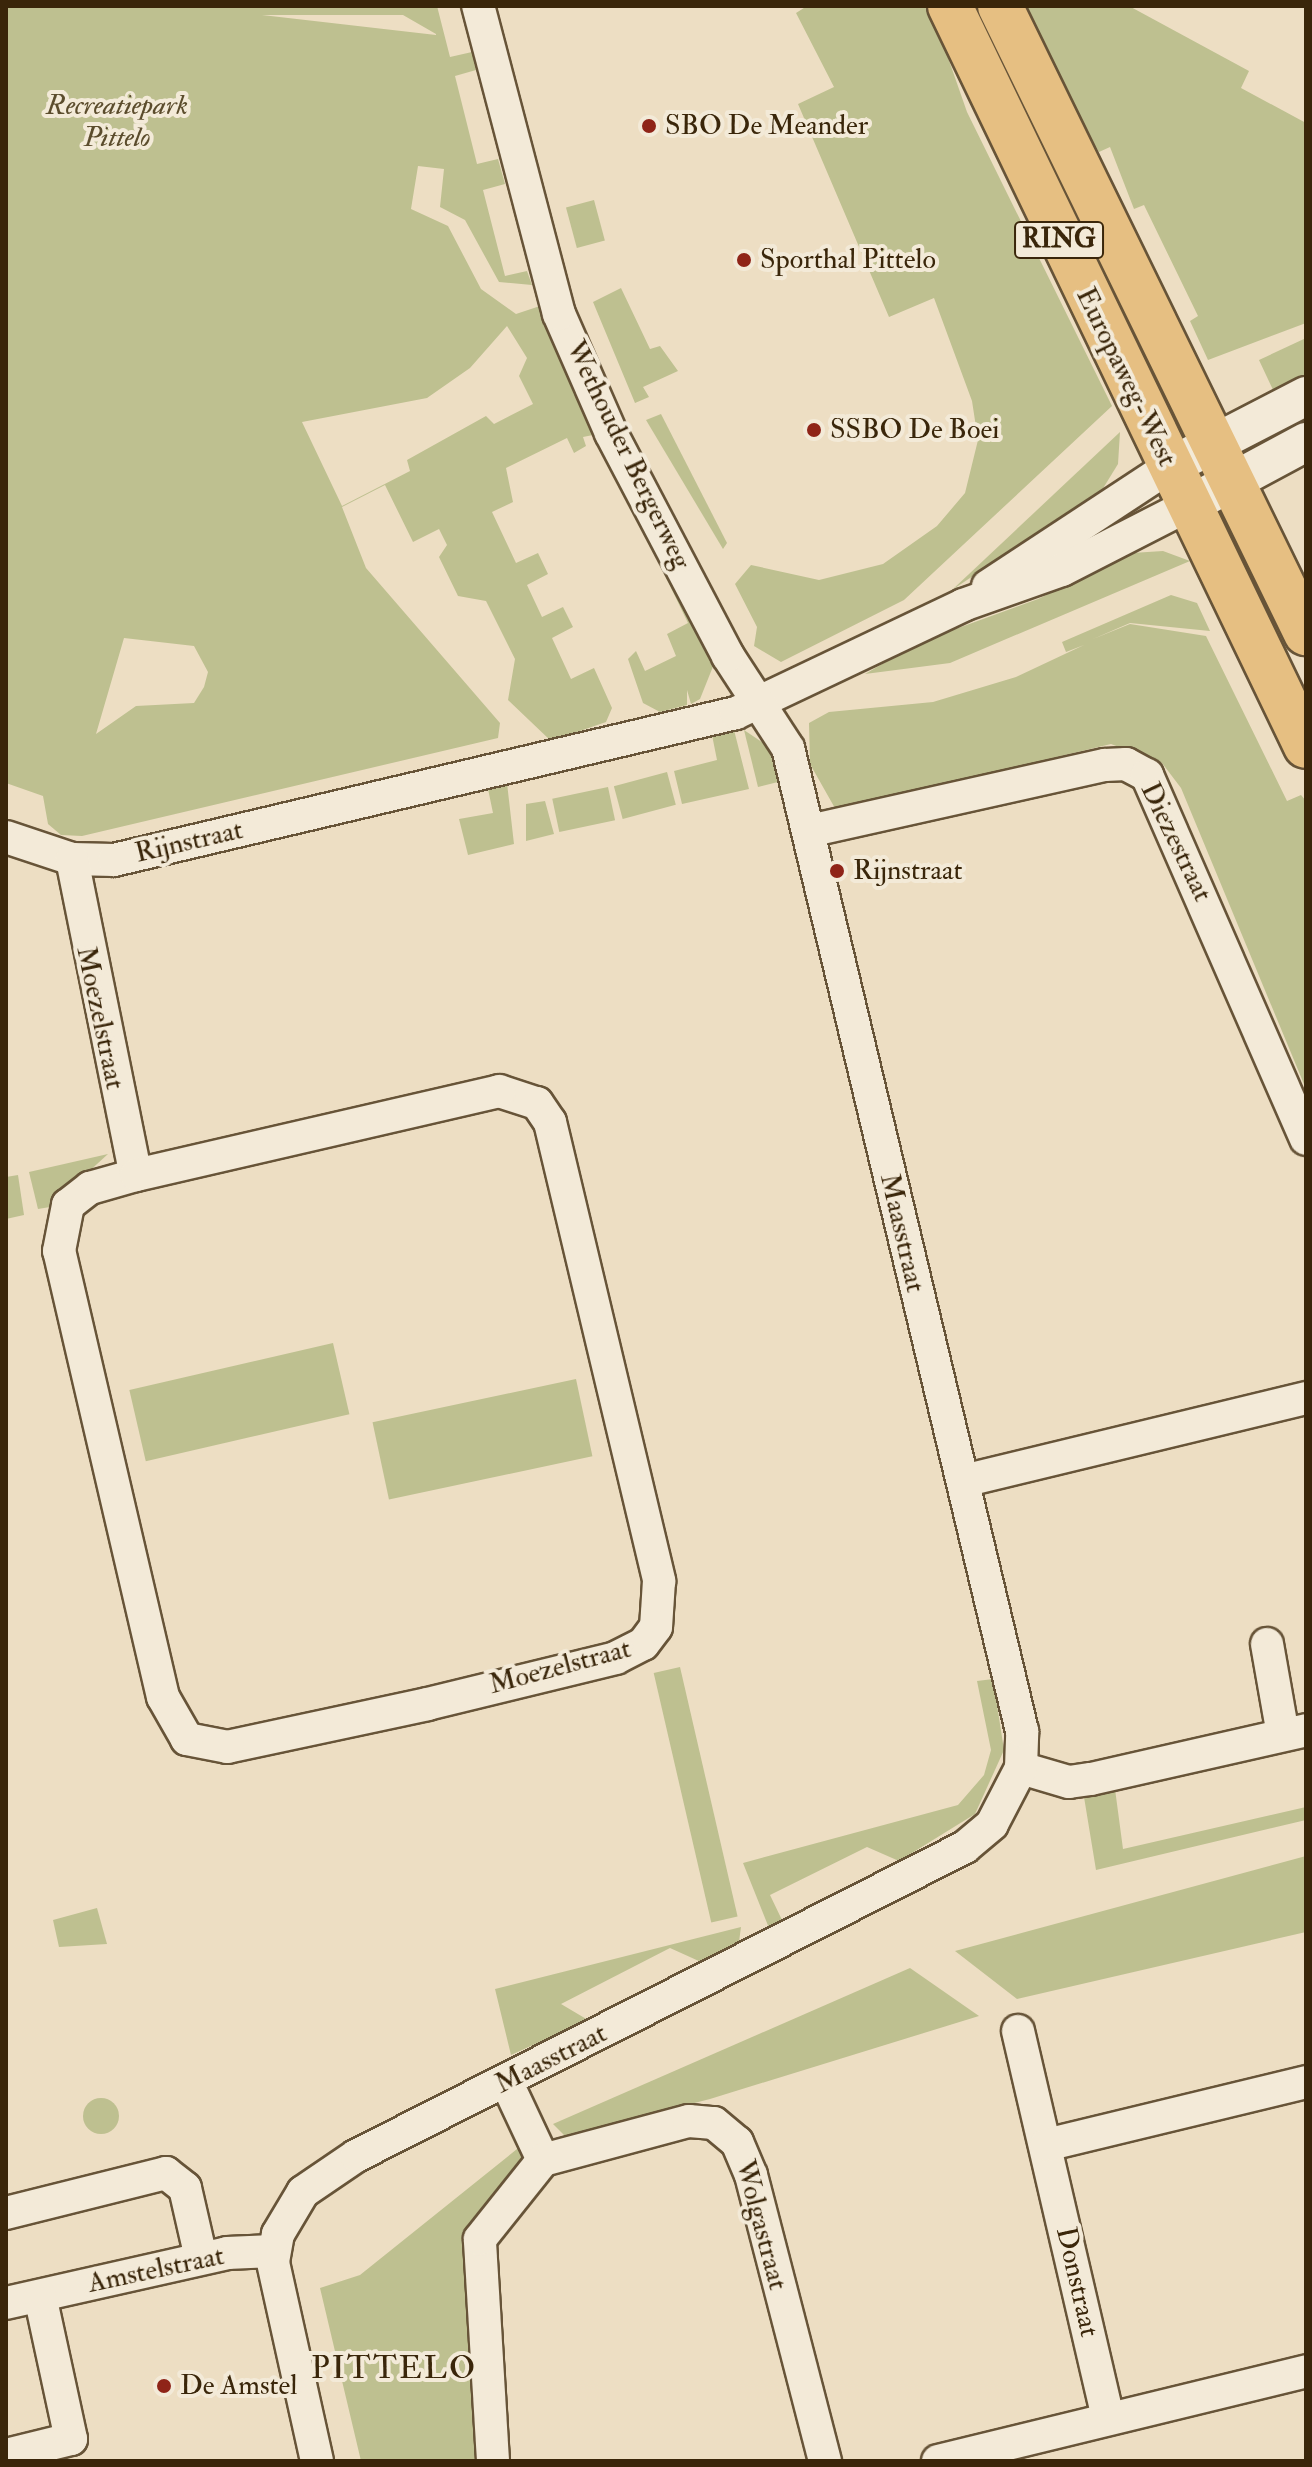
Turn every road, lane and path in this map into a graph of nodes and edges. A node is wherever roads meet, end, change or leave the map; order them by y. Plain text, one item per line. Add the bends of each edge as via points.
1 (478, 6) edge
2 (950, 6) edge
3 (1000, 6) edge
4 (1306, 396) edge
5 (1306, 442) edge
6 (1214, 444) junction
7 (1233, 482) junction
8 (1180, 486) junction
9 (963, 605) junction
10 (1306, 633) edge
11 (762, 704) junction
12 (1306, 746) edge
13 (809, 831) junction
14 (6, 837) edge
15 (72, 859) junction
16 (1306, 1139) edge
17 (136, 1175) junction
18 (1306, 1398) edge
19 (963, 1481) junction
20 (1267, 1644) dead end
21 (1294, 1732) edge
22 (1021, 1768) junction
23 (1018, 2031) dead end
24 (506, 2081) junction
25 (1306, 2082) edge
26 (1046, 2145) junction
27 (543, 2160) junction
28 (6, 2213) edge
29 (273, 2251) junction
30 (201, 2258) junction
31 (40, 2296) junction
32 (6, 2303) edge
33 (1306, 2371) edge
34 (1108, 2418) junction
35 (6, 2455) edge
36 (317, 2461) edge
37 (493, 2461) edge
38 (825, 2461) edge
39 (938, 2461) edge

1 - 11 street, Wethouder Bergerweg via 559,314 611,433 728,656
2 - 8 main road, Europaweg-West / RING
3 - 6 main road, Europaweg-West / RING
4 - 6 street
5 - 7 street
6 - 7 main road, Europaweg-West / RING
6 - 8 street
7 - 8 street
7 - 10 main road, Europaweg-West / RING
8 - 9 street, Rijnstraat via 1041,545
8 - 9 street, Rijnstraat via 1062,570
8 - 12 main road, Europaweg-West / RING
9 - 11 street, Rijnstraat
11 - 13 street, Maasstraat via 788,748
11 - 15 street, Rijnstraat via 114,860
13 - 16 street, Diezestraat via 1105,765 1126,764 1147,775
13 - 19 street, Maasstraat
14 - 15 street, Rijnstraat
15 - 17 street, Moezelstraat
17 - 17 street, Moezelstraat via 90,1188 68,1205 59,1251 163,1697 187,1739 228,1747 616,1658 643,1644 662,1606 659,1581 550,1122 537,1103 499,1091
18 - 19 street
19 - 22 street, Maasstraat via 1022,1731
20 - 21 street
21 - 22 street via 1069,1782
22 - 24 street, Maasstraat via 992,1824 965,1847
23 - 26 street, Donstraat
24 - 27 street
24 - 29 street, Maasstraat via 321,2176 287,2217
25 - 26 street
26 - 34 street, Donstraat
27 - 37 street via 480,2239
27 - 38 street, Wolgastraat via 689,2121 714,2123 737,2142
28 - 30 street via 166,2173 185,2188
29 - 30 street, Amstelstraat
29 - 36 street
30 - 31 street, Amstelstraat
31 - 32 street, Amstelstraat
31 - 35 street via 71,2439
33 - 34 street
34 - 39 street

